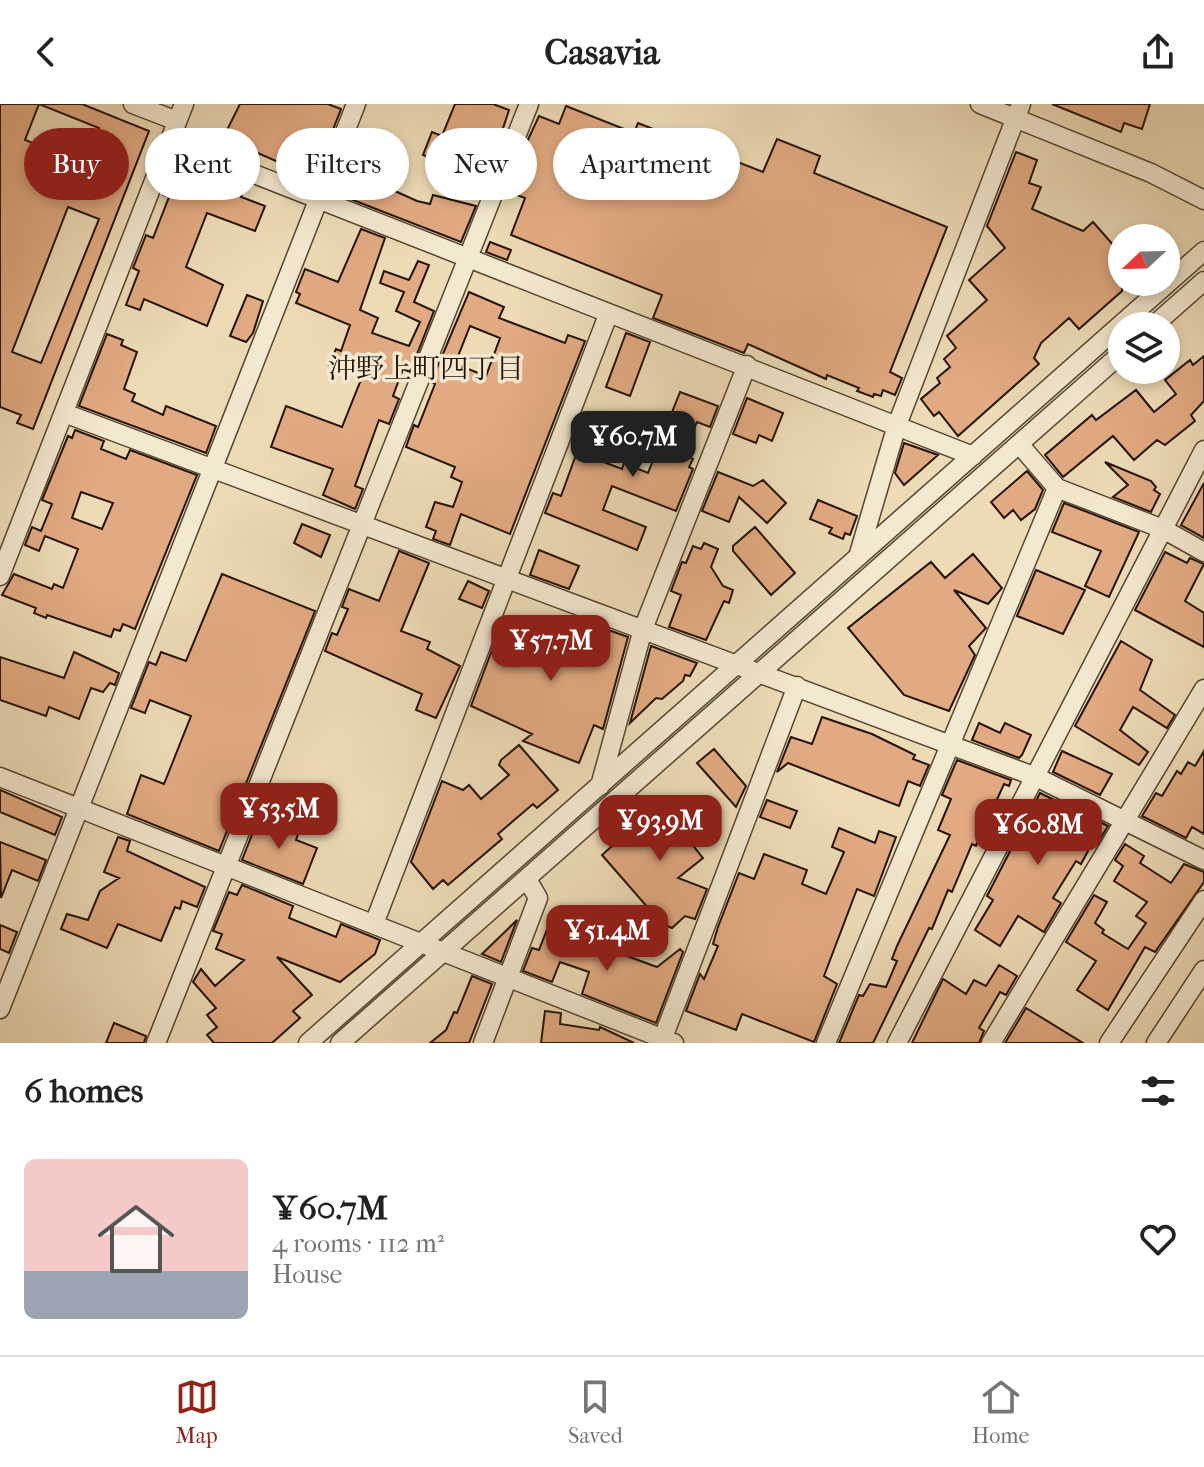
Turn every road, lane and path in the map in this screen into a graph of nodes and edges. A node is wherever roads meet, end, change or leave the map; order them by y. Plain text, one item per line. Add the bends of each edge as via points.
1 (133, 104) edge
2 (356, 104) edge
3 (529, 104) edge
4 (980, 104) edge
5 (1018, 111) edge
6 (180, 113) edge
7 (346, 128) edge
8 (147, 200) edge
9 (318, 200) edge
10 (321, 200) edge
11 (1204, 200) edge
12 (1204, 251) edge
13 (469, 257) junction
14 (1204, 281) edge
15 (1169, 312) edge
16 (608, 315) junction
17 (747, 365) junction
18 (1108, 365) edge
19 (64, 413) junction
20 (897, 425) junction
21 (1019, 444) junction
22 (1204, 450) edge
23 (973, 456) junction
24 (212, 468) junction
25 (1057, 488) junction
26 (362, 524) junction
27 (1163, 529) junction
28 (1204, 552) edge
29 (858, 557) junction
30 (0, 576) edge
31 (507, 577) junction
32 (643, 629) junction
33 (734, 665) junction
34 (760, 671) junction
35 (797, 686) junction
36 (1204, 689) edge
37 (951, 744) junction
38 (0, 777) edge
39 (1036, 777) junction
40 (600, 786) junction
41 (78, 809) junction
42 (1125, 819) junction
43 (1204, 860) edge
44 (226, 869) junction
45 (527, 879) junction
46 (1204, 900) edge
47 (374, 924) junction
48 (421, 944) junction
49 (444, 952) junction
50 (1204, 970) edge
51 (509, 977) junction
52 (0, 1009) edge
53 (666, 1042) edge
54 (156, 1043) edge
55 (308, 1043) edge
56 (340, 1043) edge
57 (483, 1043) edge
58 (826, 1043) edge
59 (897, 1043) edge
60 (991, 1043) edge
61 (1109, 1043) edge
62 (1156, 1043) edge

1 - 6 street
2 - 7 street
3 - 13 street
4 - 5 street
5 - 11 street
5 - 20 street
8 - 19 street
9 - 24 street
10 - 13 street
12 - 23 street
13 - 16 street
13 - 26 street
14 - 15 street
16 - 17 street
16 - 31 street
17 - 20 street
17 - 32 street
18 - 21 street
19 - 24 street
19 - 30 street
20 - 23 street
20 - 29 street
21 - 25 street
21 - 34 street
22 - 27 street
23 - 29 street
24 - 26 street
24 - 41 street
25 - 27 street
25 - 37 street
26 - 31 street
26 - 44 street
27 - 28 street
27 - 39 street
29 - 33 street
31 - 32 street
31 - 47 street
32 - 33 street
32 - 40 street
33 - 34 street
33 - 40 street
34 - 35 street
34 - 45 street
35 - 37 street
35 - 53 street
36 - 42 street
37 - 39 street
37 - 58 street
38 - 41 street
39 - 42 street
39 - 59 street
40 - 48 street
41 - 44 street
41 - 52 street
42 - 43 street
42 - 60 street
44 - 47 street
44 - 54 street
45 - 49 street
45 - 51 street via 538,898
46 - 61 street
47 - 48 street
48 - 49 street
48 - 55 street
49 - 51 street
49 - 56 street
50 - 62 street
51 - 53 street
51 - 57 street

